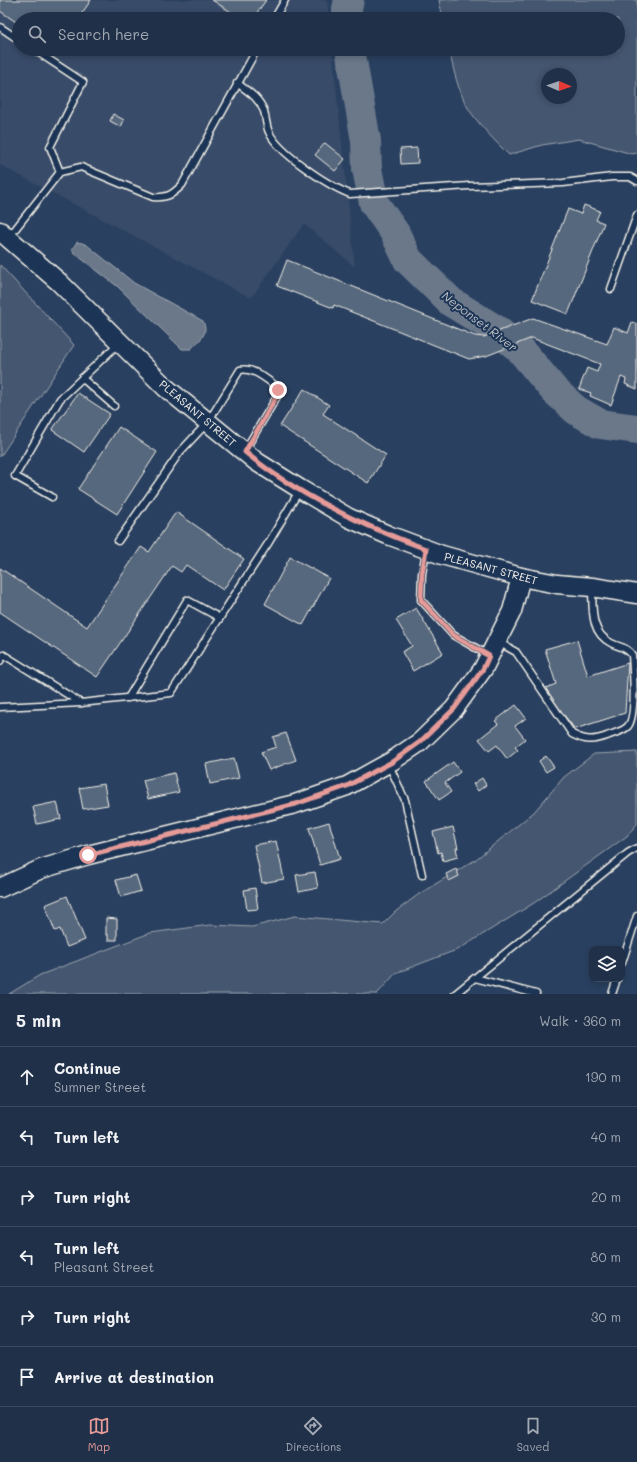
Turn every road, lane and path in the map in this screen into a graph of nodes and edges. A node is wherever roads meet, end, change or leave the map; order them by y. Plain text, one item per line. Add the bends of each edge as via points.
1 (285, 0) edge
2 (278, 12) edge
3 (0, 27) edge
4 (12, 35) edge
5 (44, 56) edge
6 (253, 56) edge
7 (237, 83) junction
8 (60, 172) junction
9 (637, 181) edge
10 (637, 215) edge
11 (4, 235) edge
12 (611, 289) dead end
13 (120, 342) junction
14 (82, 378) junction
15 (114, 406) dead end
16 (208, 422) junction
17 (245, 452) junction
18 (300, 490) junction
19 (52, 497) dead end
20 (118, 540) dead end
21 (426, 549) junction
22 (521, 577) junction
23 (592, 587) junction
24 (637, 594) edge
25 (220, 618) junction
26 (493, 649) junction
27 (0, 661) edge
28 (128, 698) junction
29 (81, 703) junction
30 (0, 707) edge
31 (389, 763) junction
32 (637, 848) edge
33 (422, 875) dead end
34 (0, 888) edge
35 (637, 916) edge
36 (625, 954) edge
37 (475, 978) junction
38 (616, 982) edge
39 (456, 994) edge
40 (536, 994) edge
41 (612, 994) edge

1 - 2 lane
3 - 4 lane
5 - 8 lane via 83,82 50,147
6 - 7 lane
7 - 8 lane via 182,185 174,194 163,198 153,197 81,167
7 - 9 lane via 255,96 264,112 268,132 276,144 338,190 350,194 563,183 612,177 630,177
8 - 11 lane
10 - 12 lane
11 - 13 street, PLEASANT STREET via 59,282
13 - 14 lane
13 - 16 street, PLEASANT STREET via 166,388
14 - 15 lane
14 - 19 lane via 60,399 15,476
16 - 17 street, PLEASANT STREET
16 - 17 lane via 240,370 251,370 276,386 278,394
16 - 20 lane via 180,452
17 - 18 street, PLEASANT STREET
18 - 21 street, PLEASANT STREET via 349,518
18 - 25 lane
21 - 22 street, PLEASANT STREET
21 - 26 lane via 421,600 453,635
22 - 23 street, PLEASANT STREET
22 - 26 street via 512,611
23 - 24 street, PLEASANT STREET
23 - 26 lane via 593,621 597,630 604,638 632,654 633,714 626,728 593,740 581,739 572,734 516,652
25 - 28 lane via 171,692
25 - 28 lane via 187,600
26 - 31 street via 483,669 454,709 420,742
27 - 29 lane via 4,654
28 - 29 lane
29 - 30 lane
31 - 33 lane via 405,800
31 - 34 street via 347,786 296,804 88,855 41,869
32 - 37 lane
35 - 36 lane
37 - 39 lane
37 - 40 lane
38 - 41 lane

